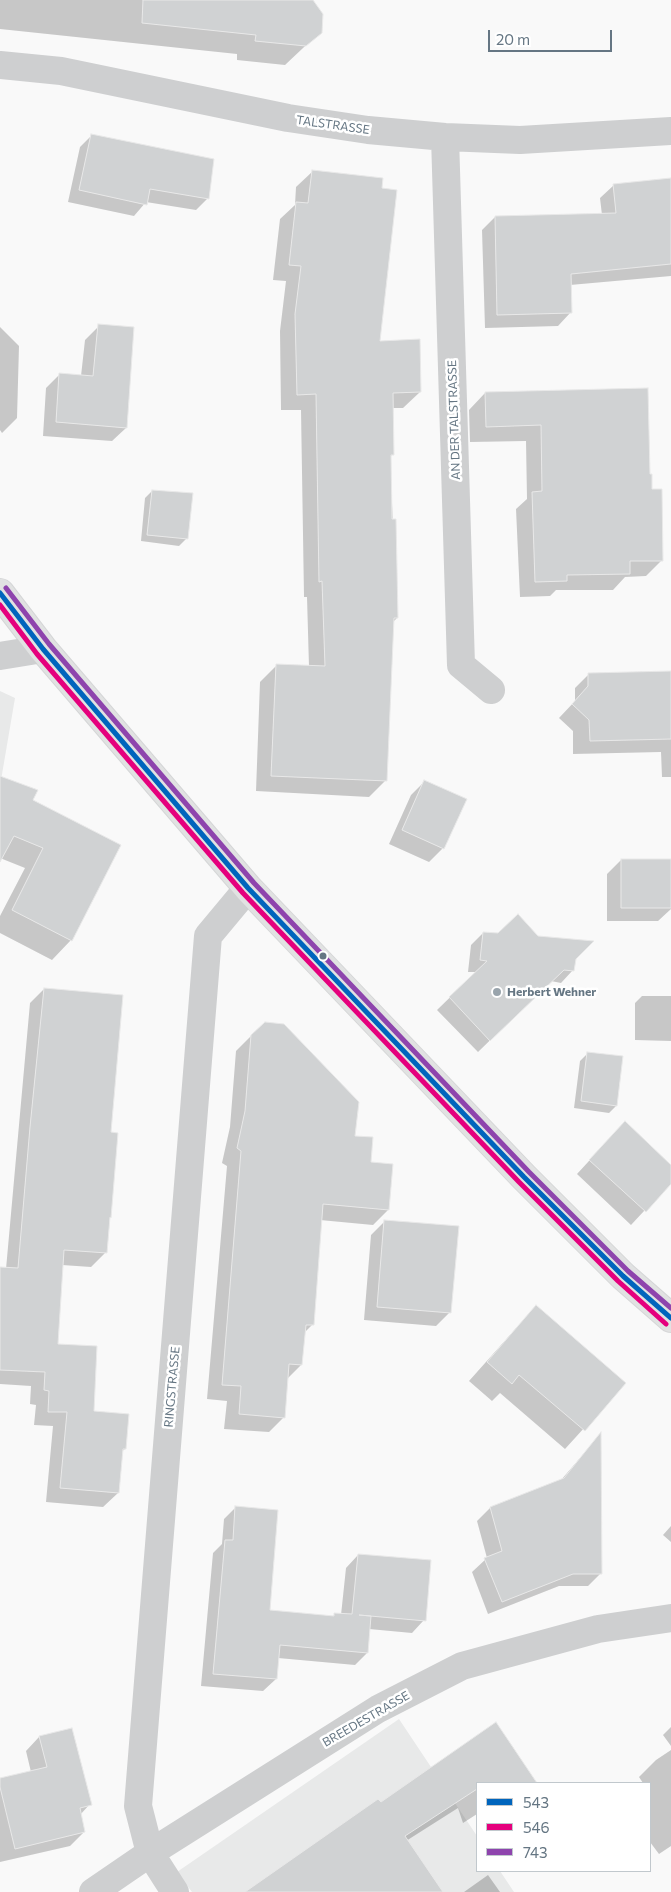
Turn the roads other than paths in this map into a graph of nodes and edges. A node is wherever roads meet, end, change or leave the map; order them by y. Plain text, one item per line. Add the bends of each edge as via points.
1 (0, 65) edge
2 (671, 131) edge
3 (445, 137) junction
4 (0, 594) edge
5 (43, 649) junction
6 (0, 656) edge
7 (491, 690) dead end
8 (248, 888) junction
9 (671, 1318) edge
10 (671, 1618) edge
11 (150, 1853) junction
12 (93, 1892) edge
13 (175, 1892) edge

1 - 3 street, TALSTRASSE via 61,71 288,118
2 - 3 street, TALSTRASSE via 520,140
3 - 7 street, AN DER TALSTRASSE via 461,665
4 - 5 street
5 - 6 street
5 - 8 street
8 - 9 street via 524,1177 623,1276
8 - 11 street, RINGSTRASSE via 208,936 138,1806
10 - 11 street, BREEDESTRASSE via 598,1629 462,1666 378,1709
11 - 12 street, BREEDESTRASSE
11 - 13 street, RINGSTRASSE

